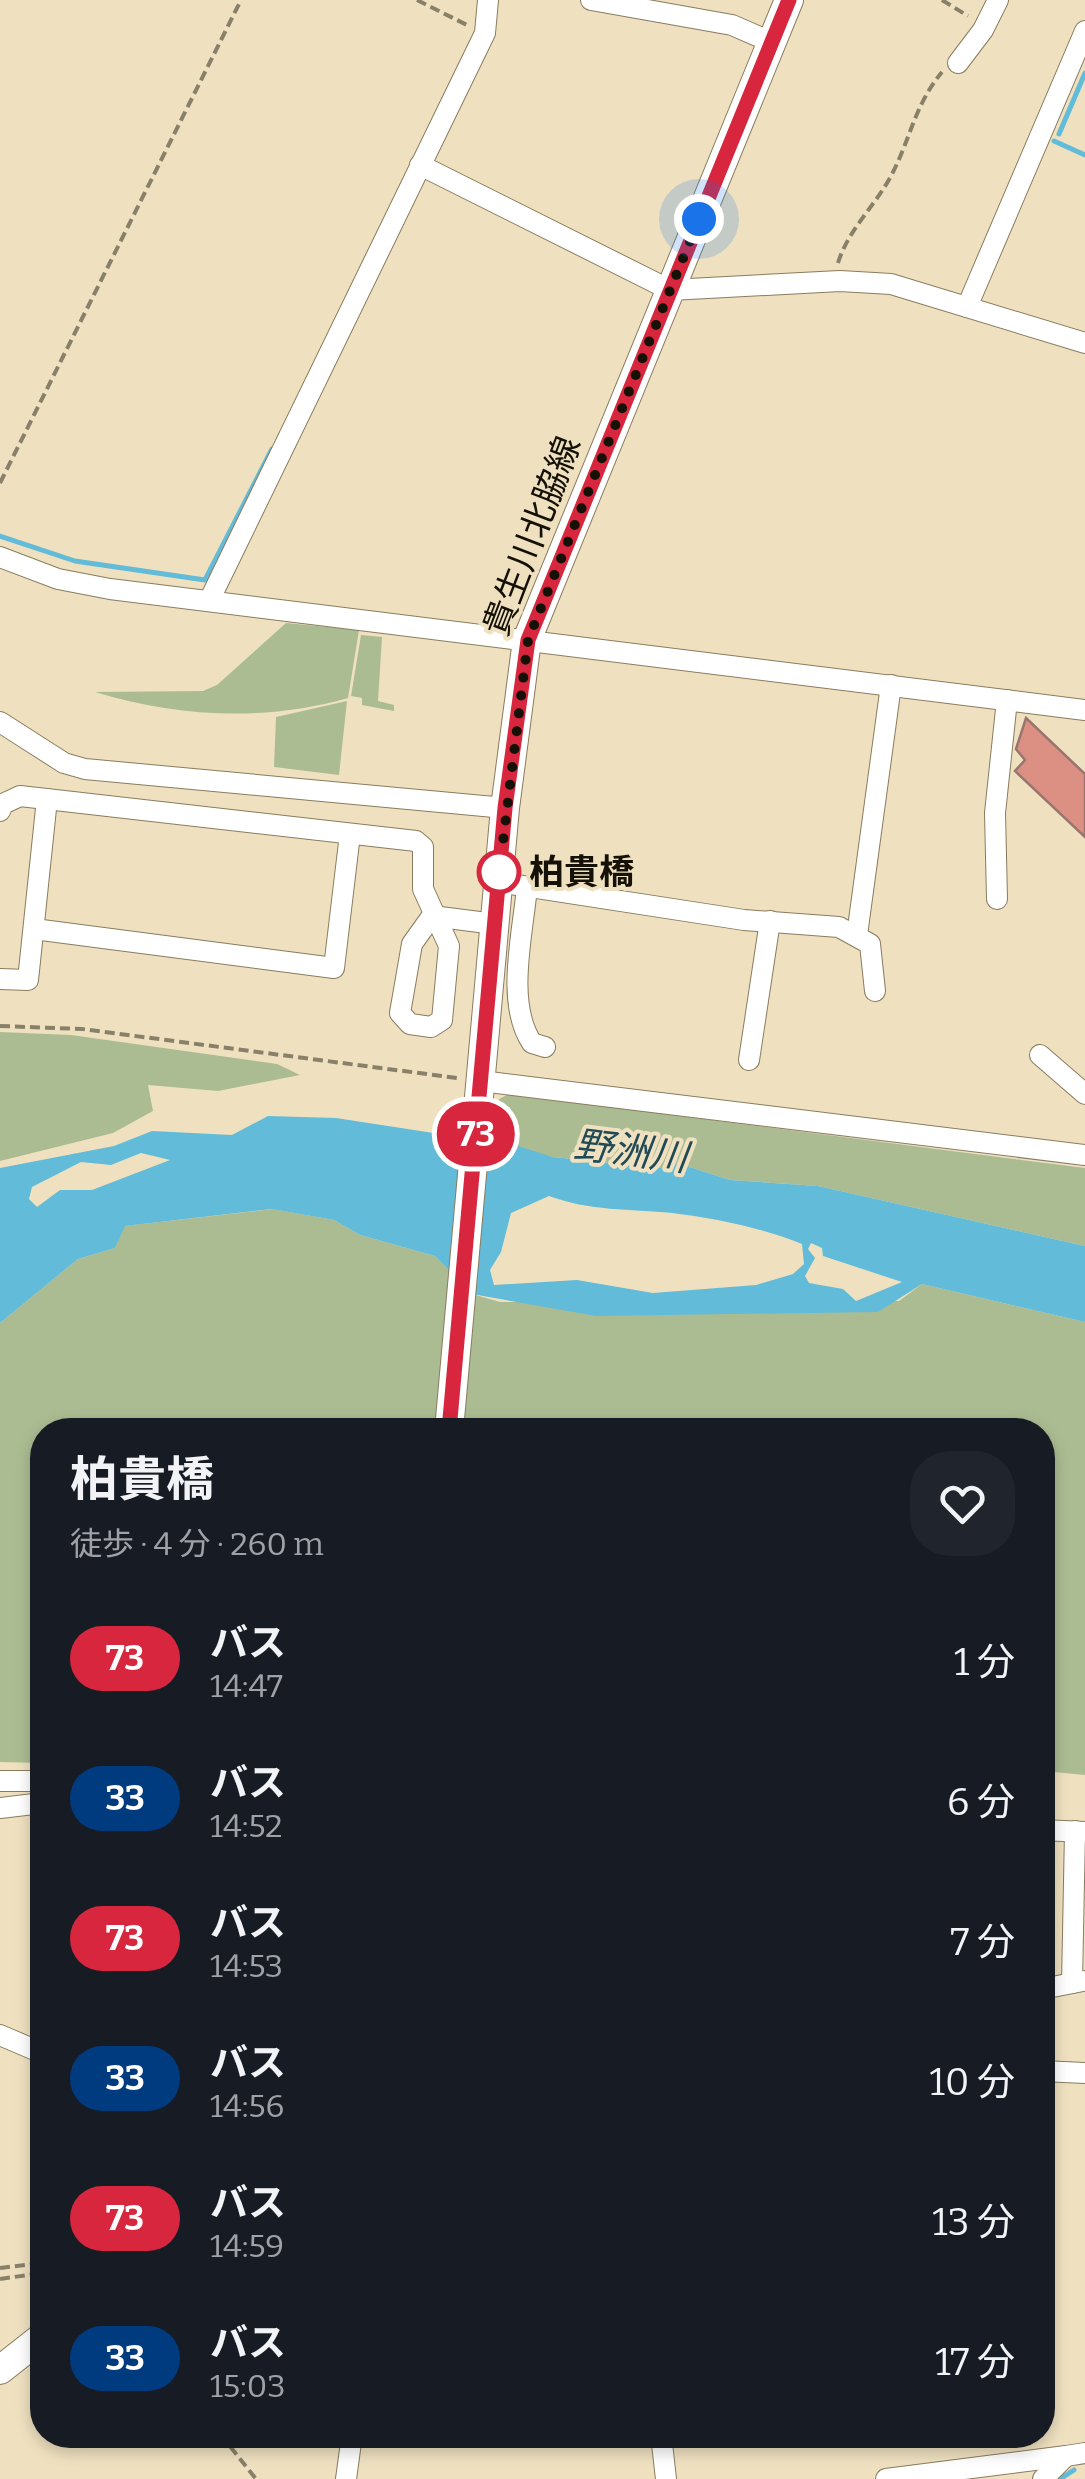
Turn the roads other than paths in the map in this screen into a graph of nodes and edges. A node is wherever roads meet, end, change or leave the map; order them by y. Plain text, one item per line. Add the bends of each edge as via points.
1 (488, 0) edge
2 (591, 0) edge
3 (789, 0) edge
4 (998, 0) edge
5 (1085, 31) edge
6 (772, 42) junction
7 (958, 63) road end
8 (420, 165) junction
9 (670, 290) junction
10 (967, 308) junction
11 (1085, 342) edge
12 (0, 556) edge
13 (210, 601) junction
14 (528, 640) junction
15 (891, 686) junction
16 (1006, 700) junction
17 (1085, 710) edge
18 (0, 722) edge
19 (47, 799) junction
20 (505, 808) junction
21 (0, 811) edge
22 (350, 834) junction
23 (498, 882) junction
24 (527, 887) junction
25 (998, 900) dead end
26 (432, 916) junction
27 (770, 921) junction
28 (494, 924) junction
29 (34, 929) junction
30 (856, 935) junction
31 (0, 979) edge
32 (875, 991) dead end
33 (545, 1047) dead end
34 (1040, 1055) dead end
35 (748, 1060) dead end
36 (480, 1092) junction
37 (1085, 1094) edge
38 (1085, 1155) edge
39 (450, 1418) edge
40 (0, 1781) edge
41 (30, 1782) edge
42 (30, 1805) edge
43 (0, 1808) edge
44 (1055, 1830) edge
45 (1080, 1831) edge
46 (1078, 1982) edge
47 (0, 2035) edge
48 (30, 2048) edge
49 (1055, 2072) edge
50 (1085, 2073) edge
51 (30, 2346) edge
52 (0, 2370) edge
53 (350, 2448) edge
54 (662, 2448) edge
55 (1075, 2455) edge
56 (346, 2479) edge
57 (666, 2479) edge
58 (886, 2479) edge
59 (1043, 2479) edge

1 - 8 street via 485,33
2 - 6 street via 732,25
3 - 6 main road, 貴生川北脇線
4 - 7 street
5 - 10 street
6 - 9 main road, 貴生川北脇線
8 - 9 street
8 - 13 street
9 - 10 street via 891,284
9 - 14 main road, 貴生川北脇線
10 - 11 street
12 - 13 street via 58,578
13 - 14 street
14 - 15 street
14 - 20 main road, 貴生川北脇線
15 - 16 street
15 - 30 street
16 - 17 street
16 - 25 street via 995,813
18 - 20 street via 85,769
19 - 21 street via 20,796
19 - 22 street
19 - 29 street
20 - 23 main road, 貴生川北脇線
22 - 26 street via 423,847 423,889
22 - 29 street via 334,968
23 - 24 street
23 - 28 main road, 貴生川北脇線
24 - 27 street
24 - 33 street via 522,1028 532,1044
26 - 26 street via 412,944 400,1013 410,1024 430,1027 442,1020 449,946
26 - 28 street
27 - 30 street via 839,927
27 - 35 street
28 - 36 main road, 貴生川北脇線
29 - 31 street via 28,980
30 - 32 street via 870,944
34 - 37 street
36 - 38 street
36 - 39 main road, 貴生川北脇線
40 - 41 street
42 - 43 street
44 - 45 street
45 - 46 street
47 - 48 street
49 - 50 street
51 - 52 main road
53 - 56 street
54 - 57 street
55 - 58 street
55 - 59 street

